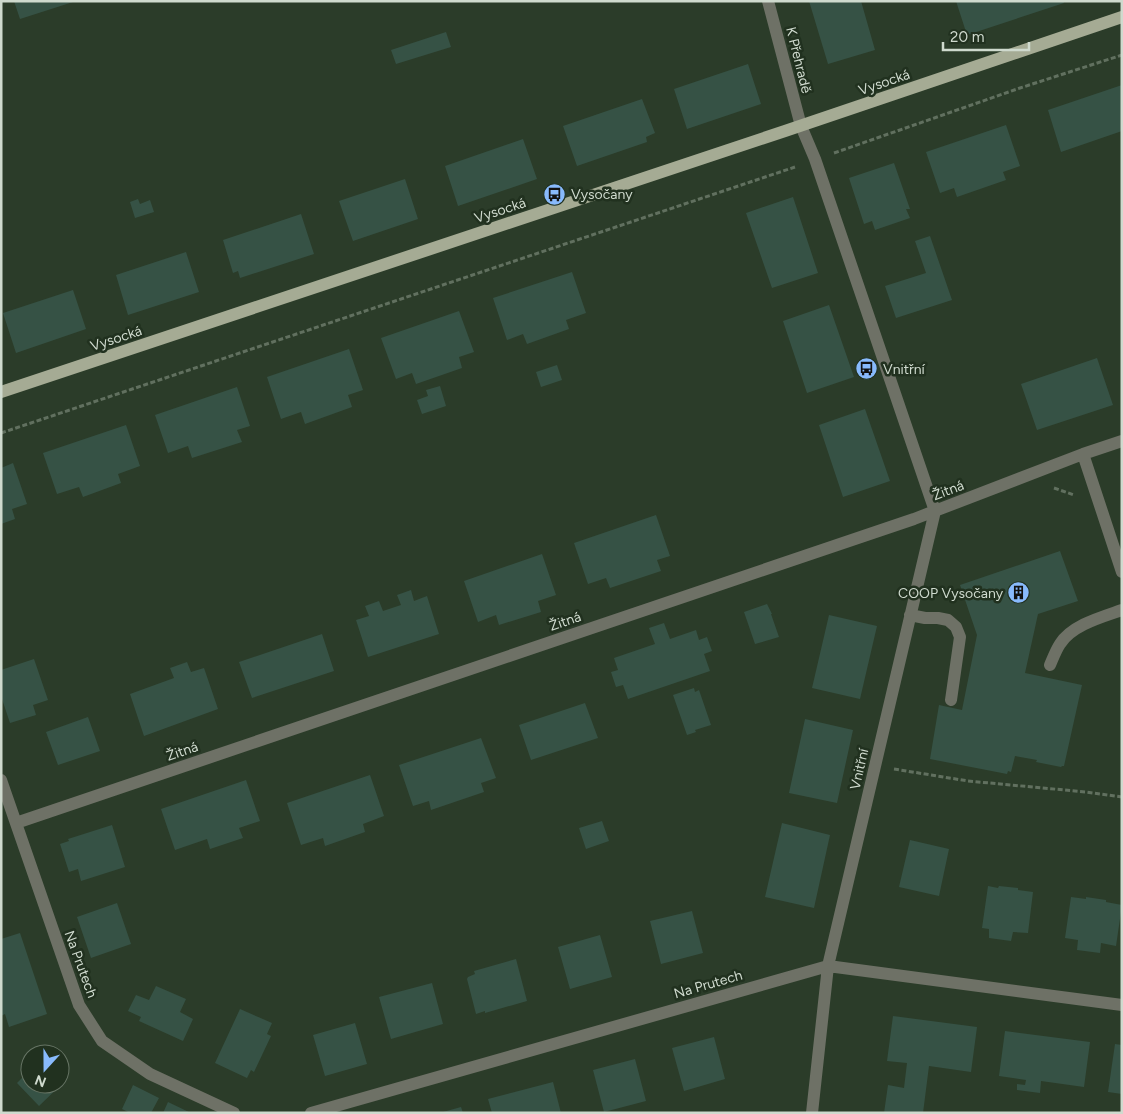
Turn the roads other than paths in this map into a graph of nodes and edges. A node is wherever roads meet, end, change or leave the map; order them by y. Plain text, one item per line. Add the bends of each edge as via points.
1 (768, 1) edge
2 (1122, 17) edge
3 (801, 126) junction
4 (1, 392) edge
5 (1122, 441) edge
6 (1084, 454) junction
7 (935, 511) junction
8 (1122, 572) edge
9 (1122, 610) edge
10 (910, 615) junction
11 (1050, 665) dead end
12 (951, 700) dead end
13 (1, 780) edge
14 (16, 823) junction
15 (828, 966) junction
16 (1122, 1005) edge
17 (234, 1113) edge
18 (311, 1113) edge
19 (812, 1113) edge

1 - 3 street, K Přehradě
2 - 3 main road, Vysocká
3 - 4 main road, Vysocká
3 - 7 street
5 - 6 street, Žitná
6 - 7 street, Žitná
6 - 8 street
7 - 10 street, Vnitřní
7 - 14 street, Žitná
9 - 11 street via 1073,631 1061,643
10 - 12 street via 948,620 956,627 960,637
10 - 15 street, Vnitřní
13 - 14 street, Na Prutech
14 - 17 street, Na Prutech via 79,1006 102,1041 150,1074
15 - 16 street, Na Prutech
15 - 18 street, Na Prutech
15 - 19 street, Vnitřní

